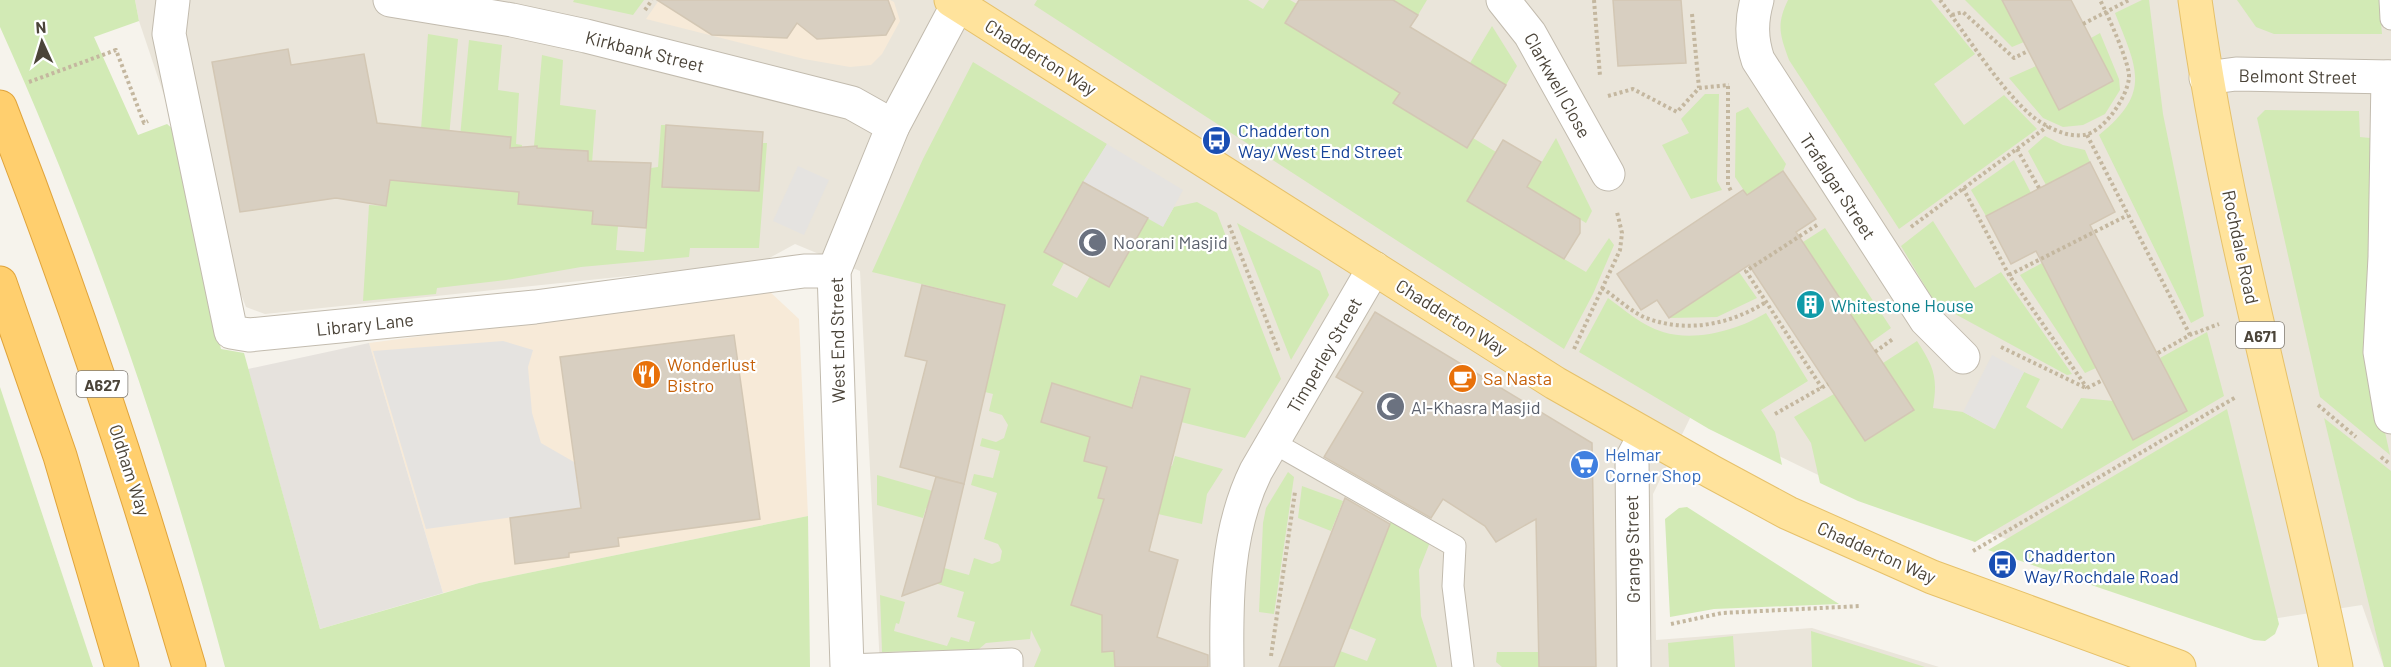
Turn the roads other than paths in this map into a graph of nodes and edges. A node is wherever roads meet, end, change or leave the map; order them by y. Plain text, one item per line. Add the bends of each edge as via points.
1 (173, 0) edge
2 (390, 0) edge
3 (1503, 0) edge
4 (1757, 0) edge
5 (2195, 0) edge
6 (2390, 0) edge
7 (954, 2) edge
8 (2391, 19) edge
9 (2390, 70) edge
10 (2206, 78) junction
11 (0, 107) edge
12 (893, 126) junction
13 (1608, 174) road end
14 (2388, 257) edge
15 (1374, 268) junction
16 (834, 271) junction
17 (0, 283) edge
18 (1962, 357) dead end
19 (2391, 417) edge
20 (1646, 435) junction
21 (1274, 442) junction
22 (847, 666) edge
23 (122, 667) edge
24 (189, 667) edge
25 (1012, 667) edge
26 (1227, 667) edge
27 (1463, 667) edge
28 (1634, 667) edge
29 (2179, 667) edge
30 (2337, 667) edge

1 - 16 street, Library Lane via 169,34 231,332 249,335 536,307 804,271
2 - 12 street, Kirkbank Street via 537,25 675,58 852,104
3 - 13 street, Clarkwell Close via 1530,34
4 - 18 street, Trafalgar Street via 1752,16 1752,41 1758,60 1926,320
5 - 10 main road, Rochdale Road / A671
6 - 8 lane
7 - 12 street, West End Street
7 - 15 main road, Chadderton Way
9 - 10 street, Belmont Street
9 - 14 street
10 - 30 main road, Rochdale Road / A671 via 2256,318
11 - 24 highway, Oldham Way / A627 via 85,333 141,502
12 - 16 street, West End Street
14 - 19 street via 2380,352
15 - 20 main road, Chadderton Way via 1555,383
15 - 21 street, Timperley Street
16 - 22 street, West End Street
17 - 23 highway via 60,456
20 - 28 street, Grange Street via 1632,459
20 - 29 main road, Chadderton Way via 1788,513 1932,577
21 - 26 street, Timperley Street via 1256,471 1234,534 1228,584
21 - 27 lane via 1455,546 1453,586
22 - 25 lane via 1012,659

